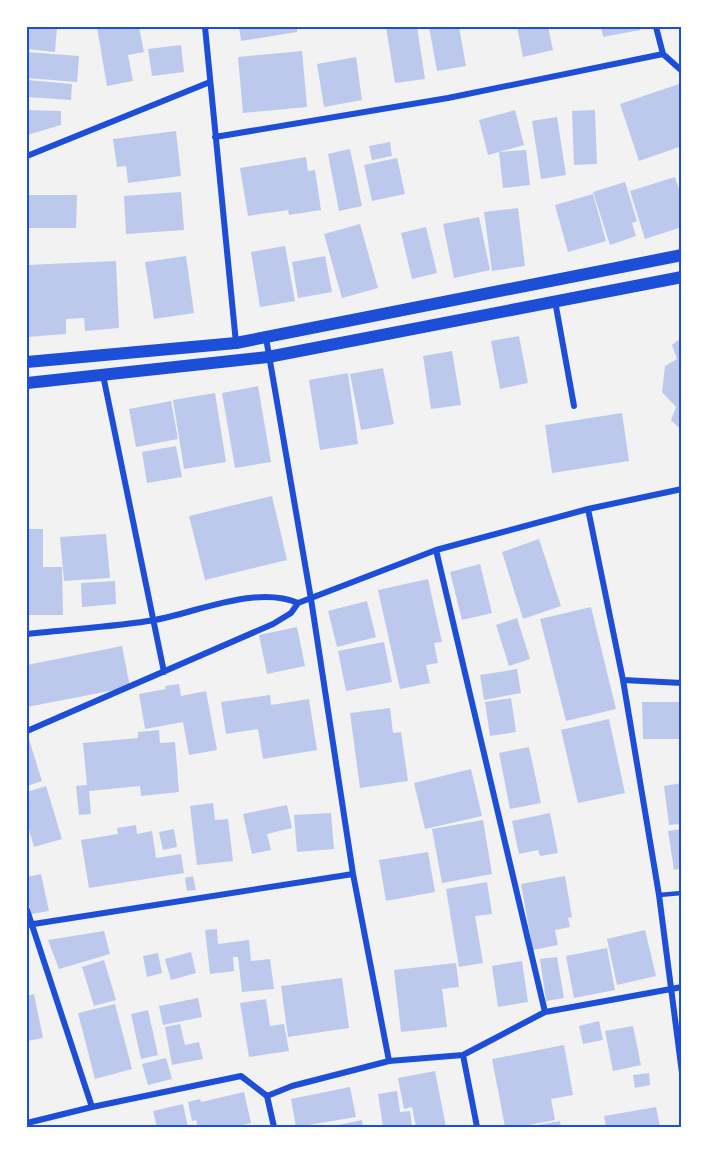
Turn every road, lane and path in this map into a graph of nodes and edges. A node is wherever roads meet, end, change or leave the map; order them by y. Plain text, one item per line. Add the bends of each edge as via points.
1 (204, 27) edge
2 (656, 27) edge
3 (663, 54) junction
4 (682, 71) edge
5 (210, 82) junction
6 (215, 137) junction
7 (27, 156) edge
8 (682, 255) edge
9 (682, 277) edge
10 (555, 301) junction
11 (266, 338) junction
12 (236, 343) junction
13 (268, 357) junction
14 (27, 362) edge
15 (103, 375) junction
16 (27, 383) edge
17 (574, 406) dead end
18 (682, 489) edge
19 (588, 509) junction
20 (436, 550) junction
21 (311, 599) junction
22 (298, 603) junction
23 (153, 620) junction
24 (27, 634) edge
25 (164, 672) junction
26 (623, 681) junction
27 (682, 683) edge
28 (27, 731) edge
29 (353, 874) junction
30 (682, 893) edge
31 (659, 895) junction
32 (27, 910) edge
33 (29, 925) edge
34 (682, 987) edge
35 (671, 989) junction
36 (545, 1012) junction
37 (463, 1054) junction
38 (389, 1061) junction
39 (682, 1073) edge
40 (267, 1096) junction
41 (93, 1107) junction
42 (27, 1122) edge
43 (274, 1127) edge
44 (477, 1127) edge

1 - 5 street
2 - 3 street
3 - 4 street
3 - 6 street via 448,98
5 - 6 street
5 - 7 street
6 - 12 street
8 - 11 main road
9 - 10 main road
10 - 13 main road
10 - 17 street
11 - 12 main road
11 - 13 street
12 - 14 main road
13 - 15 main road
13 - 21 street
15 - 16 main road
15 - 23 street
18 - 19 street
19 - 20 street
19 - 26 street
20 - 21 street
20 - 36 street
21 - 22 street
21 - 29 street
22 - 23 street via 269,596 243,599
22 - 25 street via 291,613 273,624
23 - 24 street
23 - 25 street
25 - 28 street
26 - 27 street
26 - 31 street
29 - 33 street
29 - 38 street
30 - 31 lane
31 - 35 street
32 - 33 street
33 - 41 street
34 - 35 street
35 - 36 street
35 - 39 street
36 - 37 street
37 - 38 street
37 - 44 street
38 - 40 street
40 - 41 street via 241,1076
40 - 43 street
41 - 42 street

